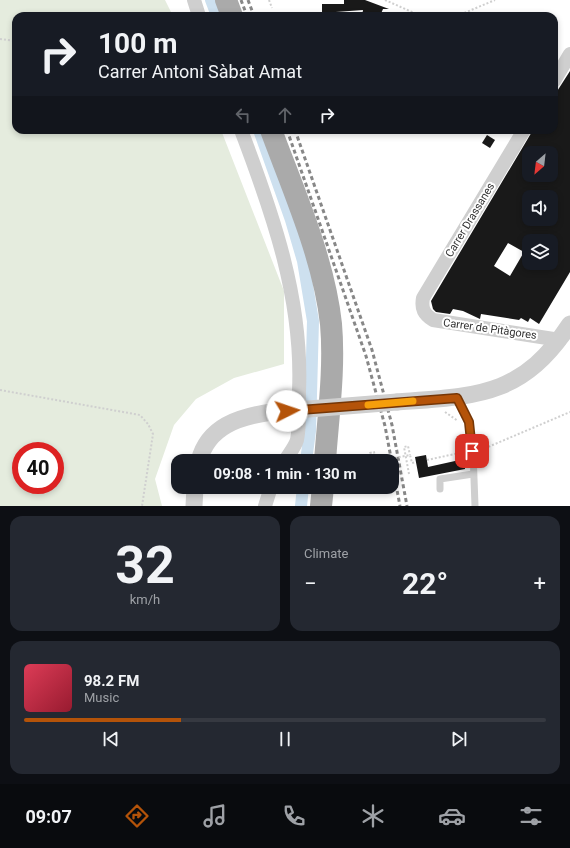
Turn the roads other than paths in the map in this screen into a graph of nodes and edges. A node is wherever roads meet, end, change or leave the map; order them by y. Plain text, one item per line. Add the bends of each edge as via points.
1 (194, 0) edge
2 (226, 0) edge
3 (198, 12) edge
4 (230, 12) edge
5 (570, 54) edge
6 (558, 74) edge
7 (242, 134) edge
8 (272, 134) edge
9 (522, 134) edge
10 (423, 312) joint
11 (570, 324) edge
12 (560, 340) junction
13 (457, 398) junction
14 (202, 454) edge
15 (289, 454) edge
16 (325, 454) edge
17 (473, 474) junction
18 (440, 489) dead end
19 (195, 494) edge
20 (268, 494) edge
21 (322, 494) edge
22 (194, 506) edge
23 (264, 506) edge
24 (321, 506) edge
25 (475, 506) edge

1 - 3 street
2 - 4 main road
5 - 6 street
7 - 15 street via 282,249 297,326 300,363 296,440
8 - 16 main road via 316,254 329,311 331,350
9 - 10 street, Carrer Drassanes via 423,298
10 - 12 street, Carrer de Pitàgores via 442,323
11 - 12 street
12 - 13 street via 548,355 525,374 502,387
13 - 14 street, bridge via 271,412 242,418 223,426 210,438
13 - 17 lane via 469,422
17 - 18 lane via 440,478
17 - 25 lane
19 - 22 street
20 - 23 street
21 - 24 main road

